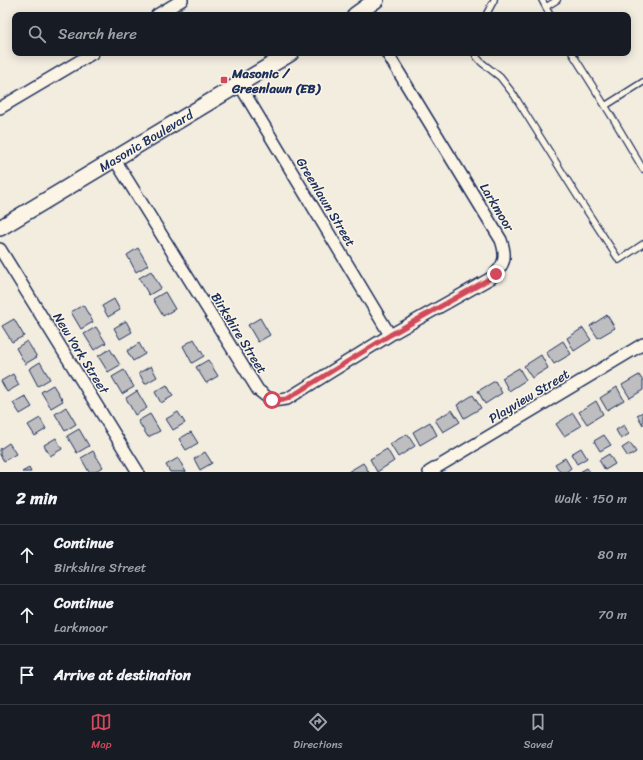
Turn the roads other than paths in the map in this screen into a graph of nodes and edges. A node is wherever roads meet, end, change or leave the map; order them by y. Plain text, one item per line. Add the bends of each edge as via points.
1 (182, 0) edge
2 (376, 0) edge
3 (494, 0) edge
4 (542, 0) edge
5 (557, 0) edge
6 (546, 7) junction
7 (162, 12) edge
8 (362, 12) edge
9 (488, 12) edge
10 (548, 12) edge
11 (88, 56) edge
12 (286, 56) edge
13 (389, 56) edge
14 (476, 56) edge
15 (574, 56) edge
16 (643, 82) edge
17 (239, 84) junction
18 (605, 106) junction
19 (0, 108) edge
20 (115, 160) junction
21 (643, 169) edge
22 (0, 228) edge
23 (643, 244) edge
24 (0, 249) edge
25 (390, 335) junction
26 (643, 344) edge
27 (138, 472) edge
28 (429, 472) edge

1 - 7 street
2 - 8 street
3 - 9 lane
4 - 6 lane
5 - 6 lane
6 - 10 lane
11 - 19 street
12 - 17 street, Masonic Boulevard
13 - 25 street, Larkmoor via 501,240 505,252 504,261 491,278
14 - 23 lane via 500,77 514,95 619,260
15 - 18 lane
16 - 18 lane
17 - 20 street, Masonic Boulevard
17 - 25 street, Greenlawn Street
18 - 21 lane
20 - 22 street, Masonic Boulevard
20 - 25 street, Birkshire Street via 264,396 272,400 287,399
24 - 27 street, New York Street
26 - 28 street, Playview Street

